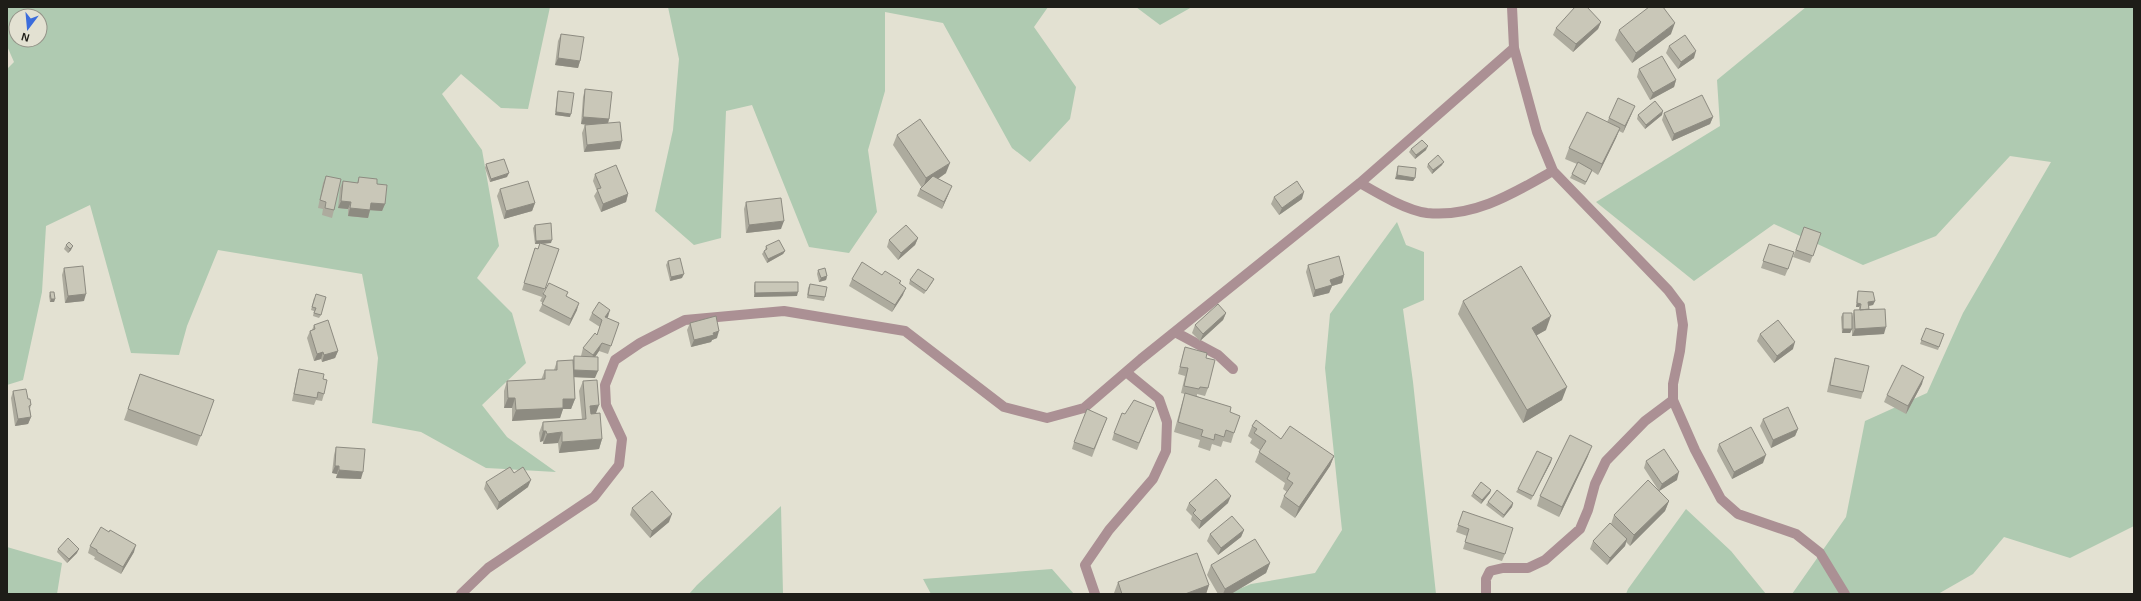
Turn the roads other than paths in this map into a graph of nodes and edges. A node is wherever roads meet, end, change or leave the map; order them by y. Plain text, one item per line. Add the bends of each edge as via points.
1 (1512, 7) edge
2 (1514, 48) junction
3 (1553, 170) junction
4 (1360, 183) junction
5 (1175, 332) junction
6 (1233, 369) dead end
7 (1126, 372) junction
8 (1673, 400) junction
9 (461, 594) edge
10 (1095, 594) edge
11 (1486, 594) edge
12 (1845, 594) edge

1 - 2 street
2 - 3 street via 1537,132
2 - 4 street
3 - 4 street via 1503,199 1460,212 1426,213 1388,199
3 - 8 street via 1668,290 1680,306 1683,325 1673,384
4 - 5 street
5 - 6 street via 1218,355
5 - 7 street
7 - 9 street via 1084,408 1047,418 1004,407 905,331 784,312 686,320 640,343 615,360 604,385 606,405 622,439 619,465 594,496 488,568
7 - 10 street via 1159,399 1167,422 1166,451 1153,480 1109,530 1086,565
8 - 11 street via 1645,421 1606,461 1595,484 1580,529 1545,560 1528,568 1490,571 1486,579
8 - 12 street via 1695,450 1721,499 1738,514 1796,534 1820,553

